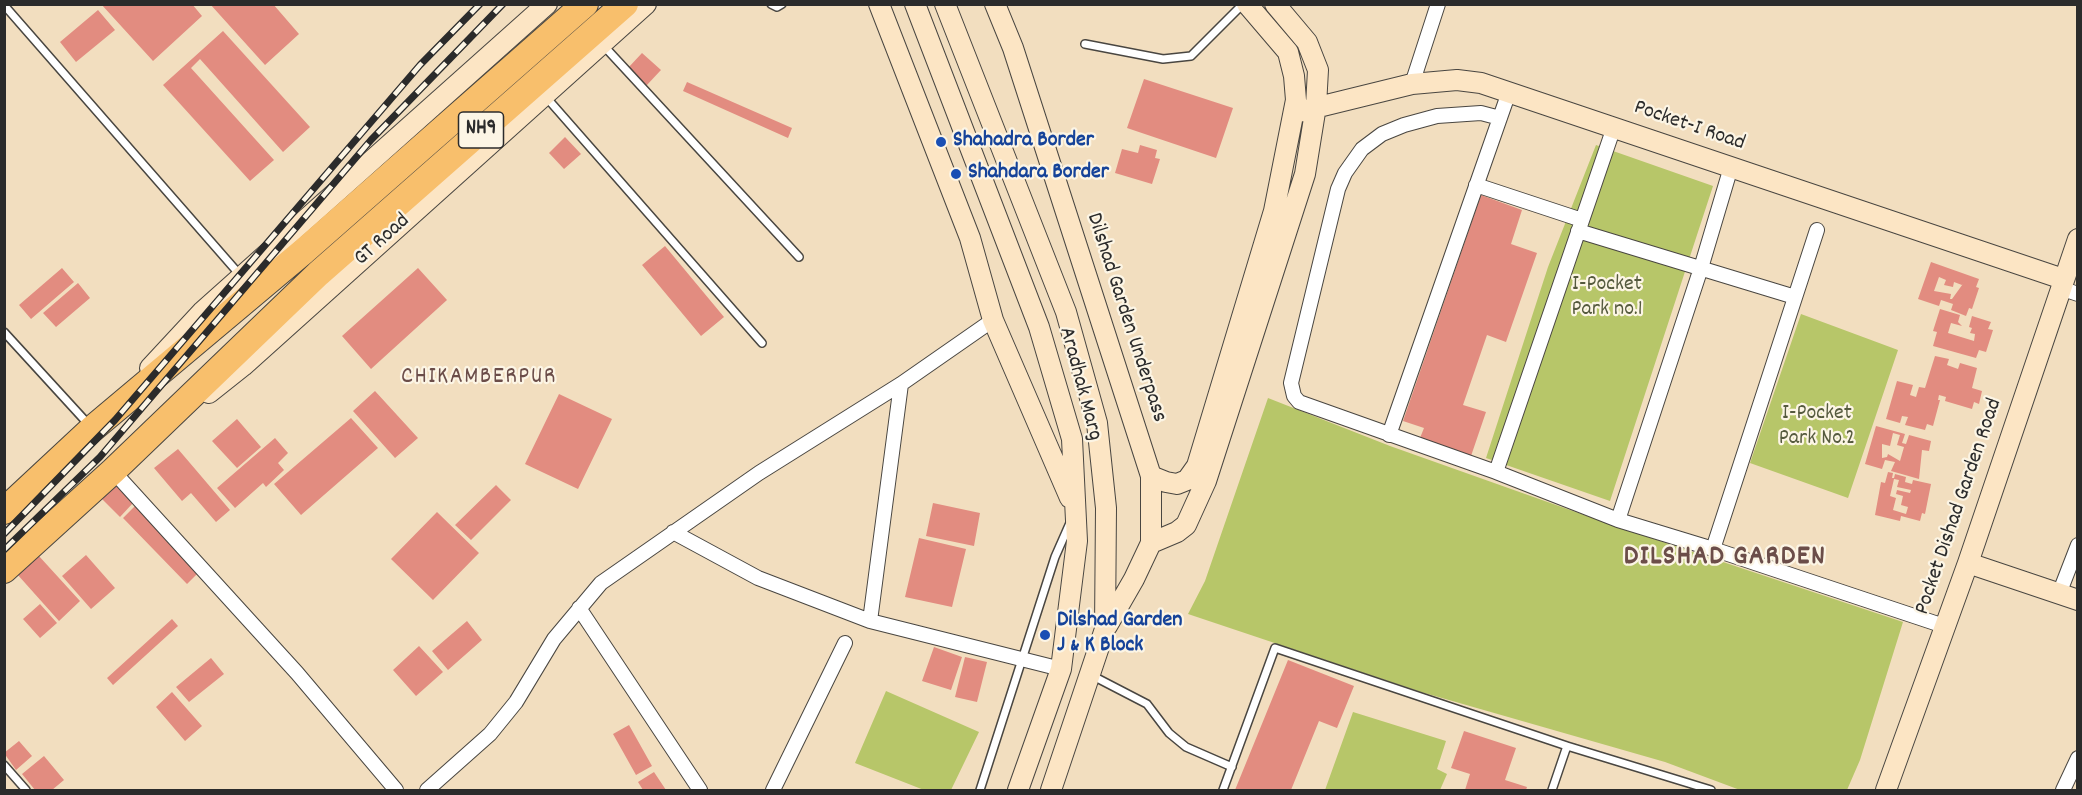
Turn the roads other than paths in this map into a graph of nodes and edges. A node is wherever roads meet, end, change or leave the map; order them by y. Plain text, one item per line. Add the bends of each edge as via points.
1 (547, 4) edge
2 (585, 4) edge
3 (625, 4) edge
4 (646, 4) edge
5 (771, 4) edge
6 (782, 4) edge
7 (879, 4) edge
8 (915, 4) edge
9 (945, 4) edge
10 (995, 4) edge
11 (1245, 4) edge
12 (1275, 4) edge
13 (1437, 4) edge
14 (4, 5) edge
15 (1085, 44) dead end
16 (602, 45) junction
17 (1412, 84) junction
18 (1509, 92) junction
19 (536, 93) junction
20 (1316, 106) junction
21 (1293, 113) junction
22 (1500, 118) junction
23 (1614, 127) junction
24 (1731, 167) junction
25 (1476, 185) junction
26 (1580, 225) junction
27 (1817, 230) dead end
28 (2078, 238) edge
29 (1271, 249) junction
30 (799, 257) dead end
31 (1701, 268) junction
32 (242, 277) junction
33 (2067, 287) edge
34 (1795, 297) junction
35 (993, 320) junction
36 (4, 332) edge
37 (762, 343) dead end
38 (901, 384) junction
39 (95, 426) junction
40 (1389, 435) junction
41 (113, 471) junction
42 (1496, 472) junction
43 (1151, 476) junction
44 (1199, 478) junction
45 (4, 511) edge
46 (1075, 512) junction
47 (1618, 520) junction
48 (673, 532) junction
49 (1151, 543) junction
50 (2078, 544) edge
51 (1713, 549) junction
52 (1968, 562) junction
53 (4, 570) edge
54 (2068, 597) edge
55 (579, 608) junction
56 (870, 621) junction
57 (1944, 626) junction
58 (1105, 629) junction
59 (845, 643) dead end
60 (1024, 660) junction
61 (1061, 669) junction
62 (1090, 674) junction
63 (1567, 746) junction
64 (2078, 758) edge
65 (4, 765) edge
66 (1232, 767) junction
67 (26, 790) edge
68 (396, 790) edge
69 (427, 790) edge
70 (700, 790) edge
71 (773, 790) edge
72 (980, 790) edge
73 (1018, 790) edge
74 (1051, 790) edge
75 (1223, 790) edge
76 (1552, 790) edge
77 (1711, 790) edge
78 (1886, 790) edge
79 (2063, 790) edge

1 - 32 main road, GT Road
2 - 39 highway, GT Road / NH9 via 304,251
3 - 19 highway, GT Road
4 - 16 main road, GT Road
5 - 6 lane via 777,8
7 - 35 main road via 970,238
8 - 46 main road, Aradhak Marg via 1039,327 1072,439
9 - 58 main road, Aradhak Marg via 1066,312 1097,423 1106,508
10 - 43 main road, Dilshad Garden Underpass via 1013,48
11 - 15 lane via 1191,56 1163,58
11 - 21 main road via 1288,52 1296,100
12 - 20 main road via 1314,55 1318,70
13 - 17 street
14 - 32 lane
16 - 19 main road, GT Road
16 - 30 lane
17 - 18 main road, Pocket-I Road via 1457,80
17 - 20 main road, Pocket-I Road
18 - 22 street
18 - 23 main road, Pocket-I Road
19 - 37 lane
19 - 41 main road, GT Road via 243,366
19 - 41 highway, GT Road / NH9 via 434,171 318,274
20 - 21 main road, Pocket-I Road
20 - 29 main road via 1305,174
21 - 29 main road via 1274,211
22 - 25 street
22 - 40 street via 1481,113 1437,116 1382,134 1362,149 1338,189 1291,383 1299,402
23 - 24 main road, Pocket-I Road
23 - 26 street
24 - 31 street
24 - 33 main road, Pocket-I Road
25 - 26 street
25 - 40 street
26 - 31 street
26 - 42 street
27 - 34 street
28 - 33 main road, Pocket Dishad Garden Road
29 - 44 main road
31 - 34 street
31 - 47 street
32 - 39 main road, GT Road via 202,312
33 - 52 main road, Pocket Dishad Garden Road
34 - 51 street
35 - 38 street
35 - 46 main road
36 - 39 lane
38 - 48 street
38 - 56 street
39 - 45 highway, GT Road
40 - 42 street
41 - 53 highway, GT Road
41 - 68 street
42 - 47 street
43 - 44 main road via 1177,484
43 - 49 main road, Aradhak Marg
44 - 49 main road via 1186,525
46 - 60 lane via 1055,557
46 - 61 main road, Aradhak Marg via 1077,542
47 - 51 street
48 - 55 street via 601,583
48 - 56 street via 758,578
49 - 58 main road, Aradhak Marg
50 - 54 street
51 - 57 street
52 - 54 main road
52 - 57 main road, Pocket Dishad Garden Road
55 - 69 street via 490,734
55 - 70 street
56 - 60 street
57 - 78 main road, Pocket Dishad Garden Road
58 - 62 main road, Aradhak Marg
59 - 71 street
60 - 61 street
60 - 72 lane
61 - 73 main road, Aradhak Marg
62 - 66 lane via 1147,704 1169,733 1186,747
62 - 74 main road, Aradhak Marg
63 - 66 lane via 1275,648
63 - 76 lane
63 - 77 lane
64 - 79 street
65 - 67 lane
66 - 75 lane

